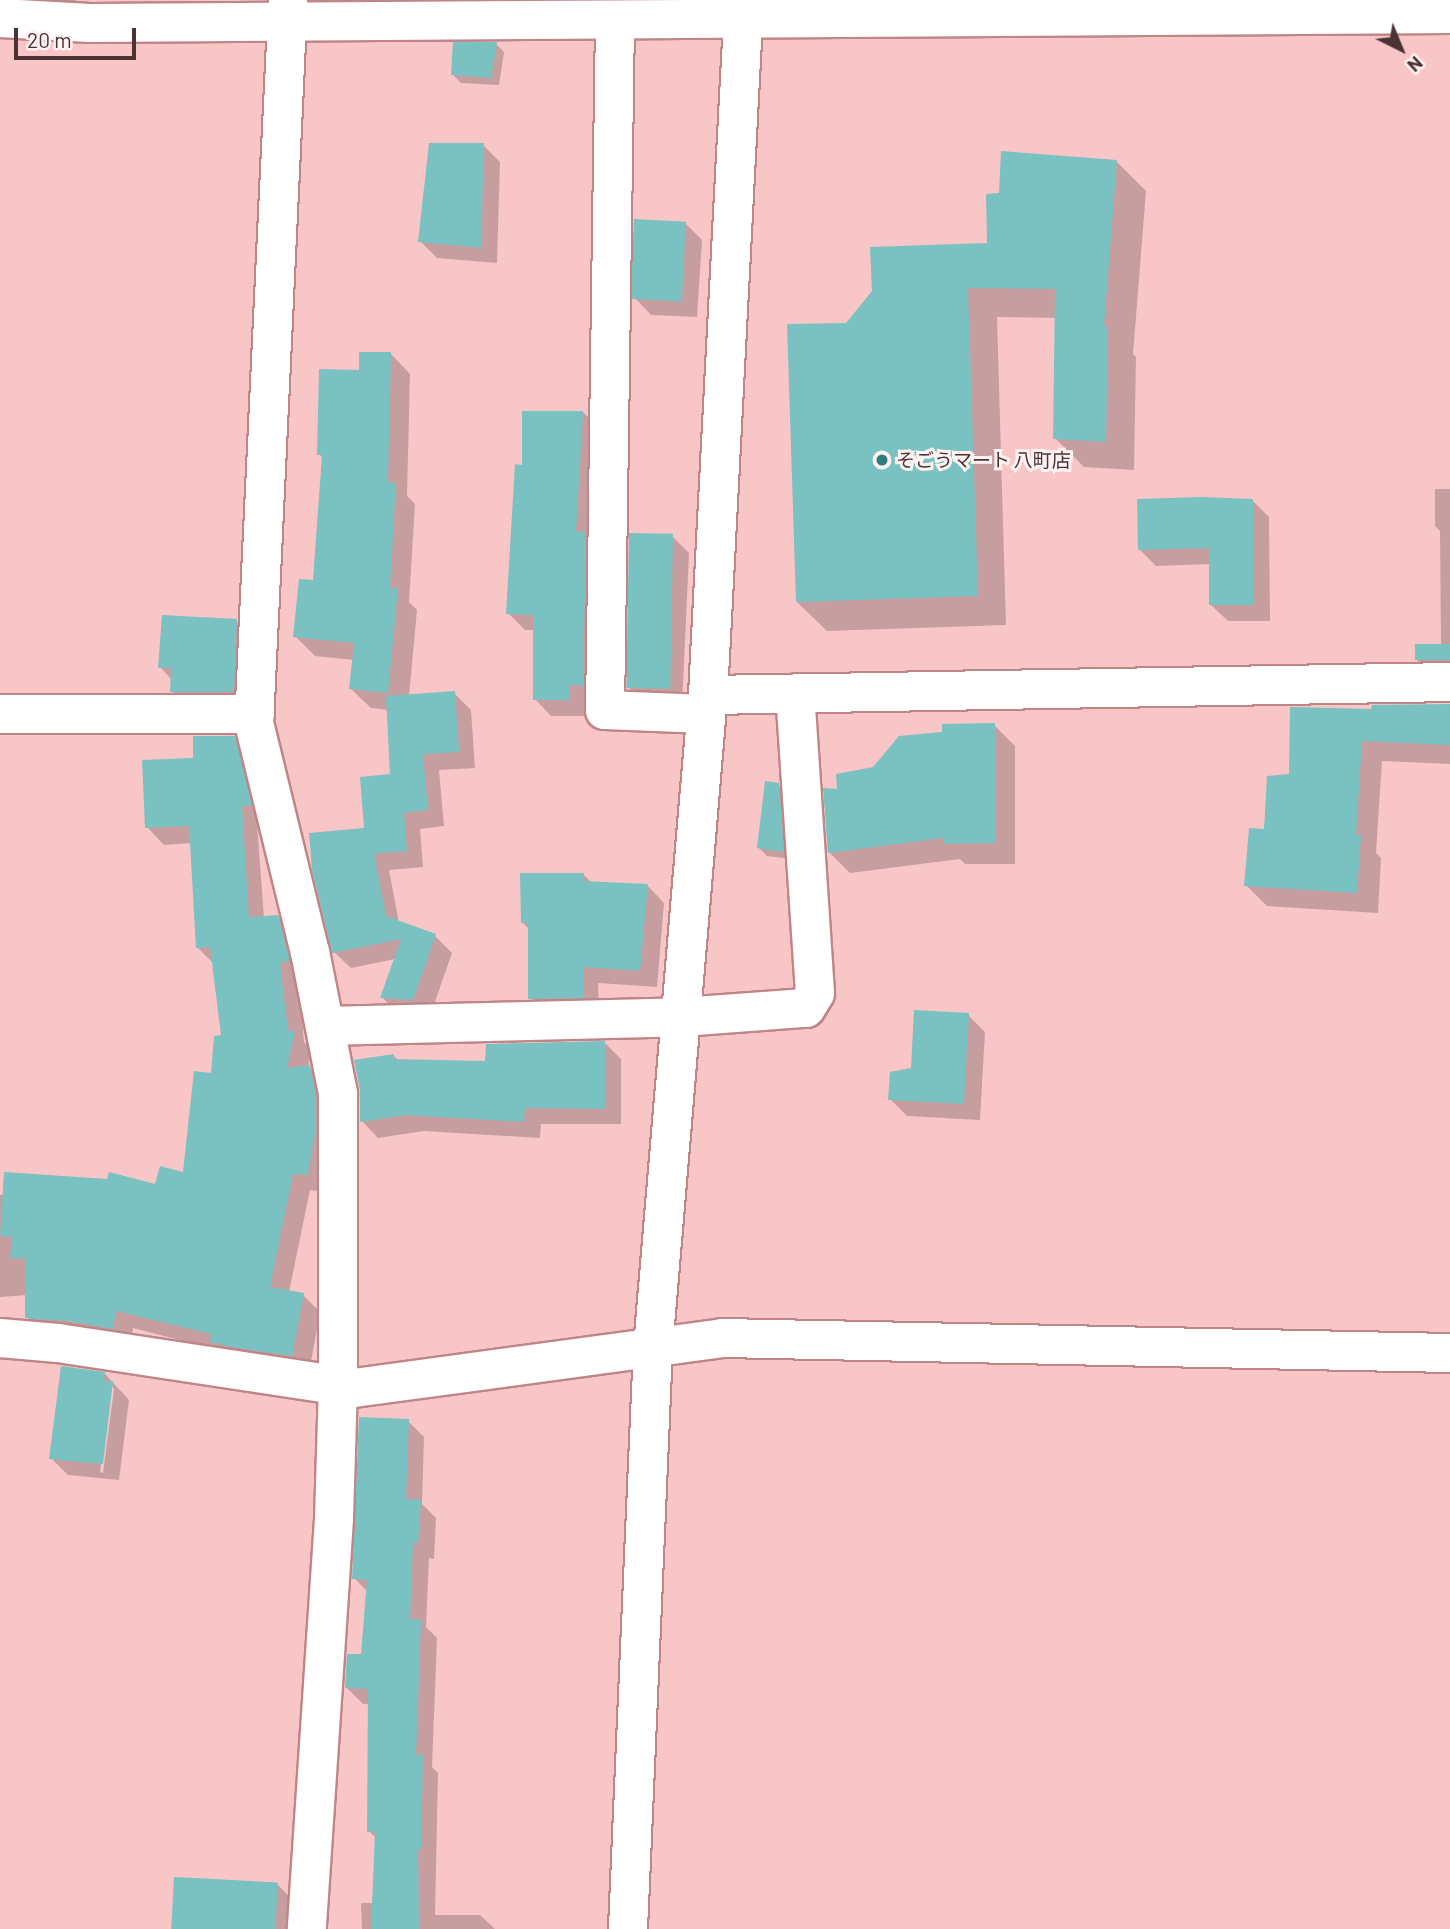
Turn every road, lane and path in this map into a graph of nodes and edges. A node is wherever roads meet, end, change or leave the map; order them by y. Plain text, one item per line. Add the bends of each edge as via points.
1 (1056, 9) edge
2 (744, 10) edge
3 (288, 11) edge
4 (90, 12) edge
5 (1450, 14) edge
6 (0, 18) edge
7 (615, 20) junction
8 (1450, 682) edge
9 (794, 694) junction
10 (707, 705) junction
11 (0, 714) edge
12 (255, 714) junction
13 (681, 1017) junction
14 (325, 1026) junction
15 (0, 1338) edge
16 (653, 1348) junction
17 (1450, 1353) edge
18 (338, 1384) junction
19 (307, 1929) edge
20 (628, 1929) edge

1 - 2 street
1 - 5 street
2 - 7 street
2 - 10 street
3 - 4 street
3 - 7 street
3 - 12 street
4 - 6 street
7 - 10 street via 605,710
8 - 9 street
9 - 10 street
9 - 13 street via 814,993 806,1008
10 - 13 street
11 - 12 street
12 - 14 street
13 - 14 street
13 - 16 street
14 - 18 street via 338,1094
15 - 18 street
16 - 17 street via 722,1338
16 - 18 street via 354,1388
16 - 20 street
18 - 19 street via 334,1519

